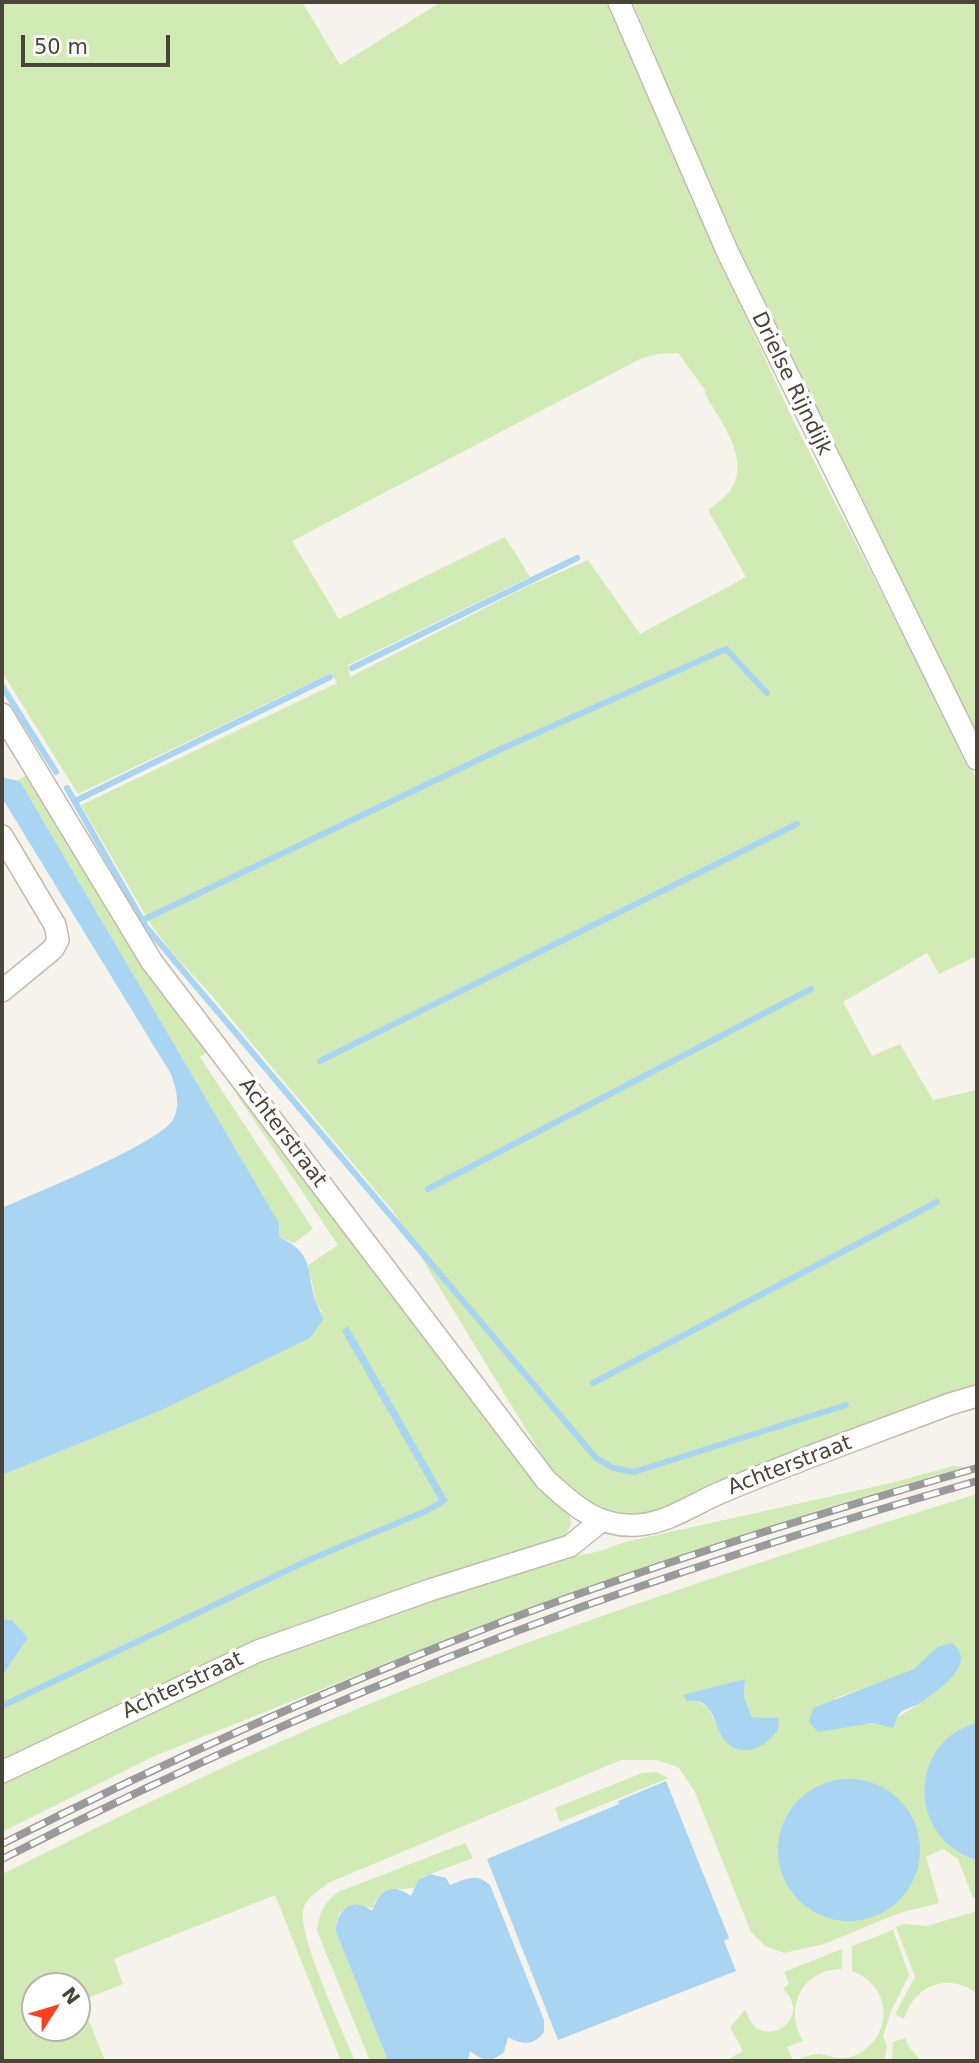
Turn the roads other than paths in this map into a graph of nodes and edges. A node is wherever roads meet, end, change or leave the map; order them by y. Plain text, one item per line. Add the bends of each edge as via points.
1 (619, 2) edge
2 (2, 714) edge
3 (977, 759) edge
4 (2, 836) edge
5 (2, 991) edge
6 (977, 1396) edge
7 (601, 1521) junction
8 (2, 1772) edge

1 - 3 street, Drielse Rijndijk via 723,242
2 - 7 street, Achterstraat via 152,962 546,1480 574,1506
4 - 5 street via 55,925 58,940
6 - 7 street, Achterstraat via 721,1492 670,1517 638,1525
7 - 8 street, Achterstraat via 570,1546 258,1651

